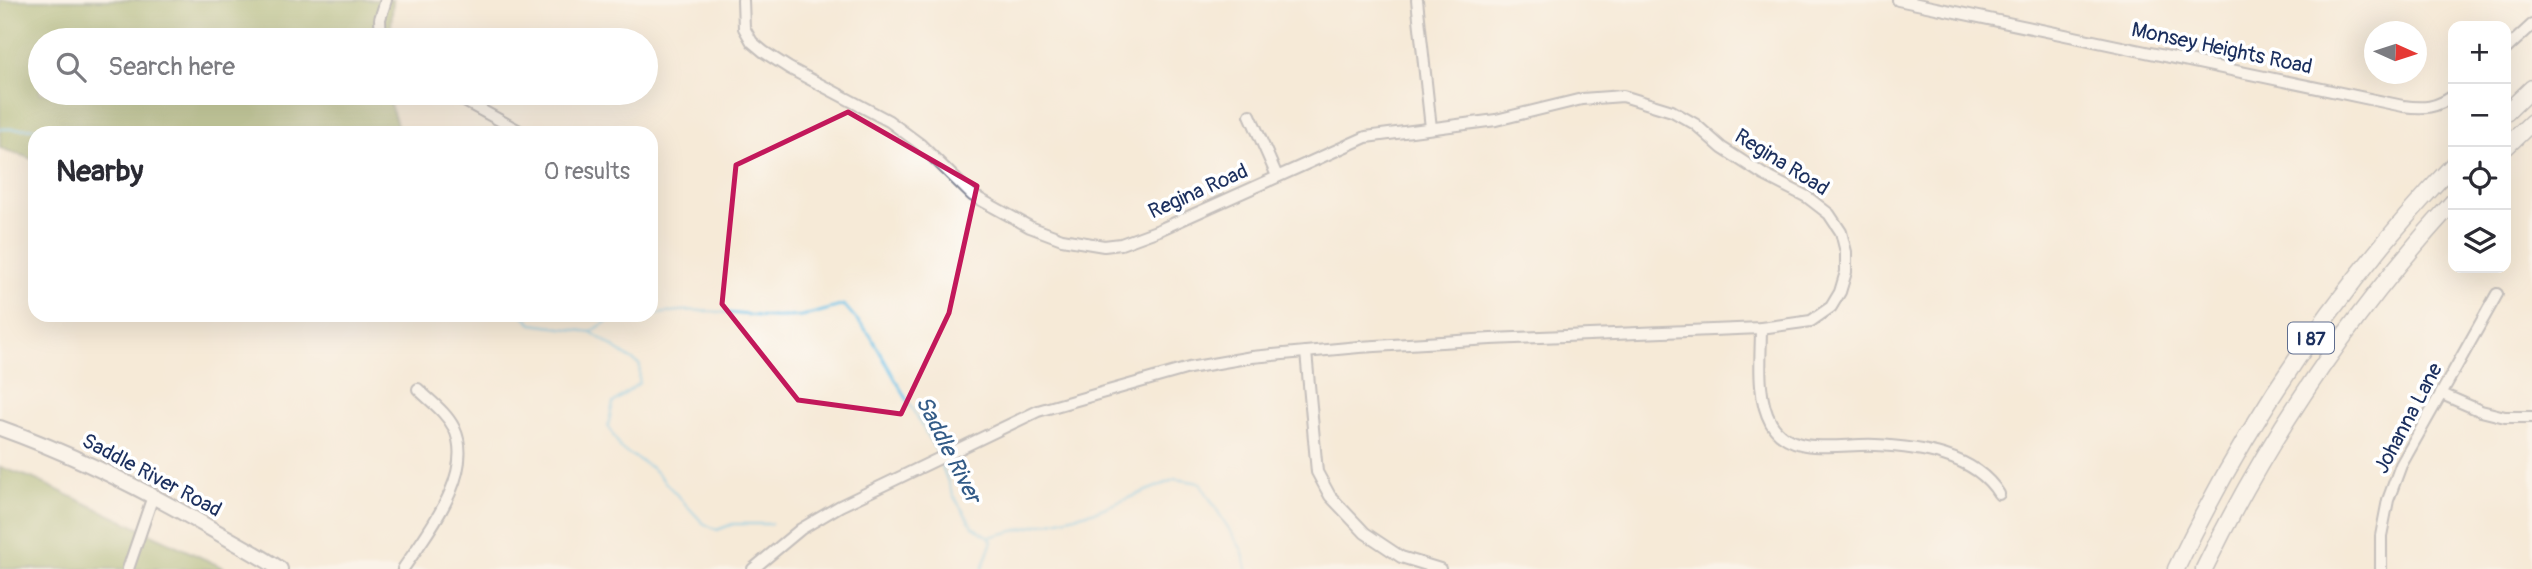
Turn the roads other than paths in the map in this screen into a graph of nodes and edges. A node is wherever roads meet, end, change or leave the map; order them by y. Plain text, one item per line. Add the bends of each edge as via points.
1 (386, 0) edge
2 (743, 0) edge
3 (1417, 0) edge
4 (1898, 0) edge
5 (2532, 25) edge
6 (380, 28) edge
7 (2511, 44) edge
8 (2532, 88) edge
9 (2448, 99) edge
10 (472, 105) edge
11 (2511, 108) edge
12 (1250, 115) dead end
13 (2532, 122) edge
14 (510, 126) edge
15 (1432, 128) junction
16 (2511, 142) edge
17 (2448, 171) edge
18 (1277, 176) junction
19 (2448, 208) edge
20 (2497, 294) dead end
21 (1761, 328) junction
22 (1307, 352) junction
23 (418, 389) dead end
24 (2442, 394) junction
25 (2532, 417) edge
26 (0, 428) edge
27 (1999, 494) dead end
28 (153, 496) junction
29 (1401, 557) junction
30 (128, 569) edge
31 (280, 569) edge
32 (404, 569) edge
33 (753, 569) edge
34 (1396, 569) edge
35 (1440, 569) edge
36 (2176, 569) edge
37 (2204, 569) edge
38 (2381, 569) edge

1 - 6 street
2 - 18 street, Regina Road via 744,27 764,52 889,121 972,195 1062,239 1121,244
3 - 15 street
4 - 9 street, Monsey Heights Road via 2403,106 2423,109
5 - 7 street
8 - 11 highway
10 - 14 street
12 - 18 street
13 - 16 highway
15 - 18 street, Regina Road via 1366,137
15 - 21 street, Regina Road via 1496,120 1582,99 1623,96 1672,111 1695,124 1764,176 1807,197 1829,214 1841,232 1846,272 1830,307 1811,321
17 - 36 highway, I 87 via 2387,239 2306,346 2246,439
19 - 37 highway, I 87 via 2319,370 2266,452
20 - 24 street, Johanna Lane
21 - 22 street, Regina Road
21 - 27 street via 1763,400 1771,423 1783,437 1802,444 1873,444 1952,458 1976,469
22 - 29 street via 1317,472 1330,496 1365,533
22 - 33 street, Regina Road via 1189,368 1038,411 840,506 801,529
23 - 32 street via 446,415 455,429 460,453 451,490
24 - 25 street via 2481,411
24 - 38 street, Johanna Lane via 2388,500
26 - 28 main road, Saddle River Road via 100,468
28 - 30 street
28 - 31 main road, Saddle River Road
29 - 34 street
29 - 35 street

